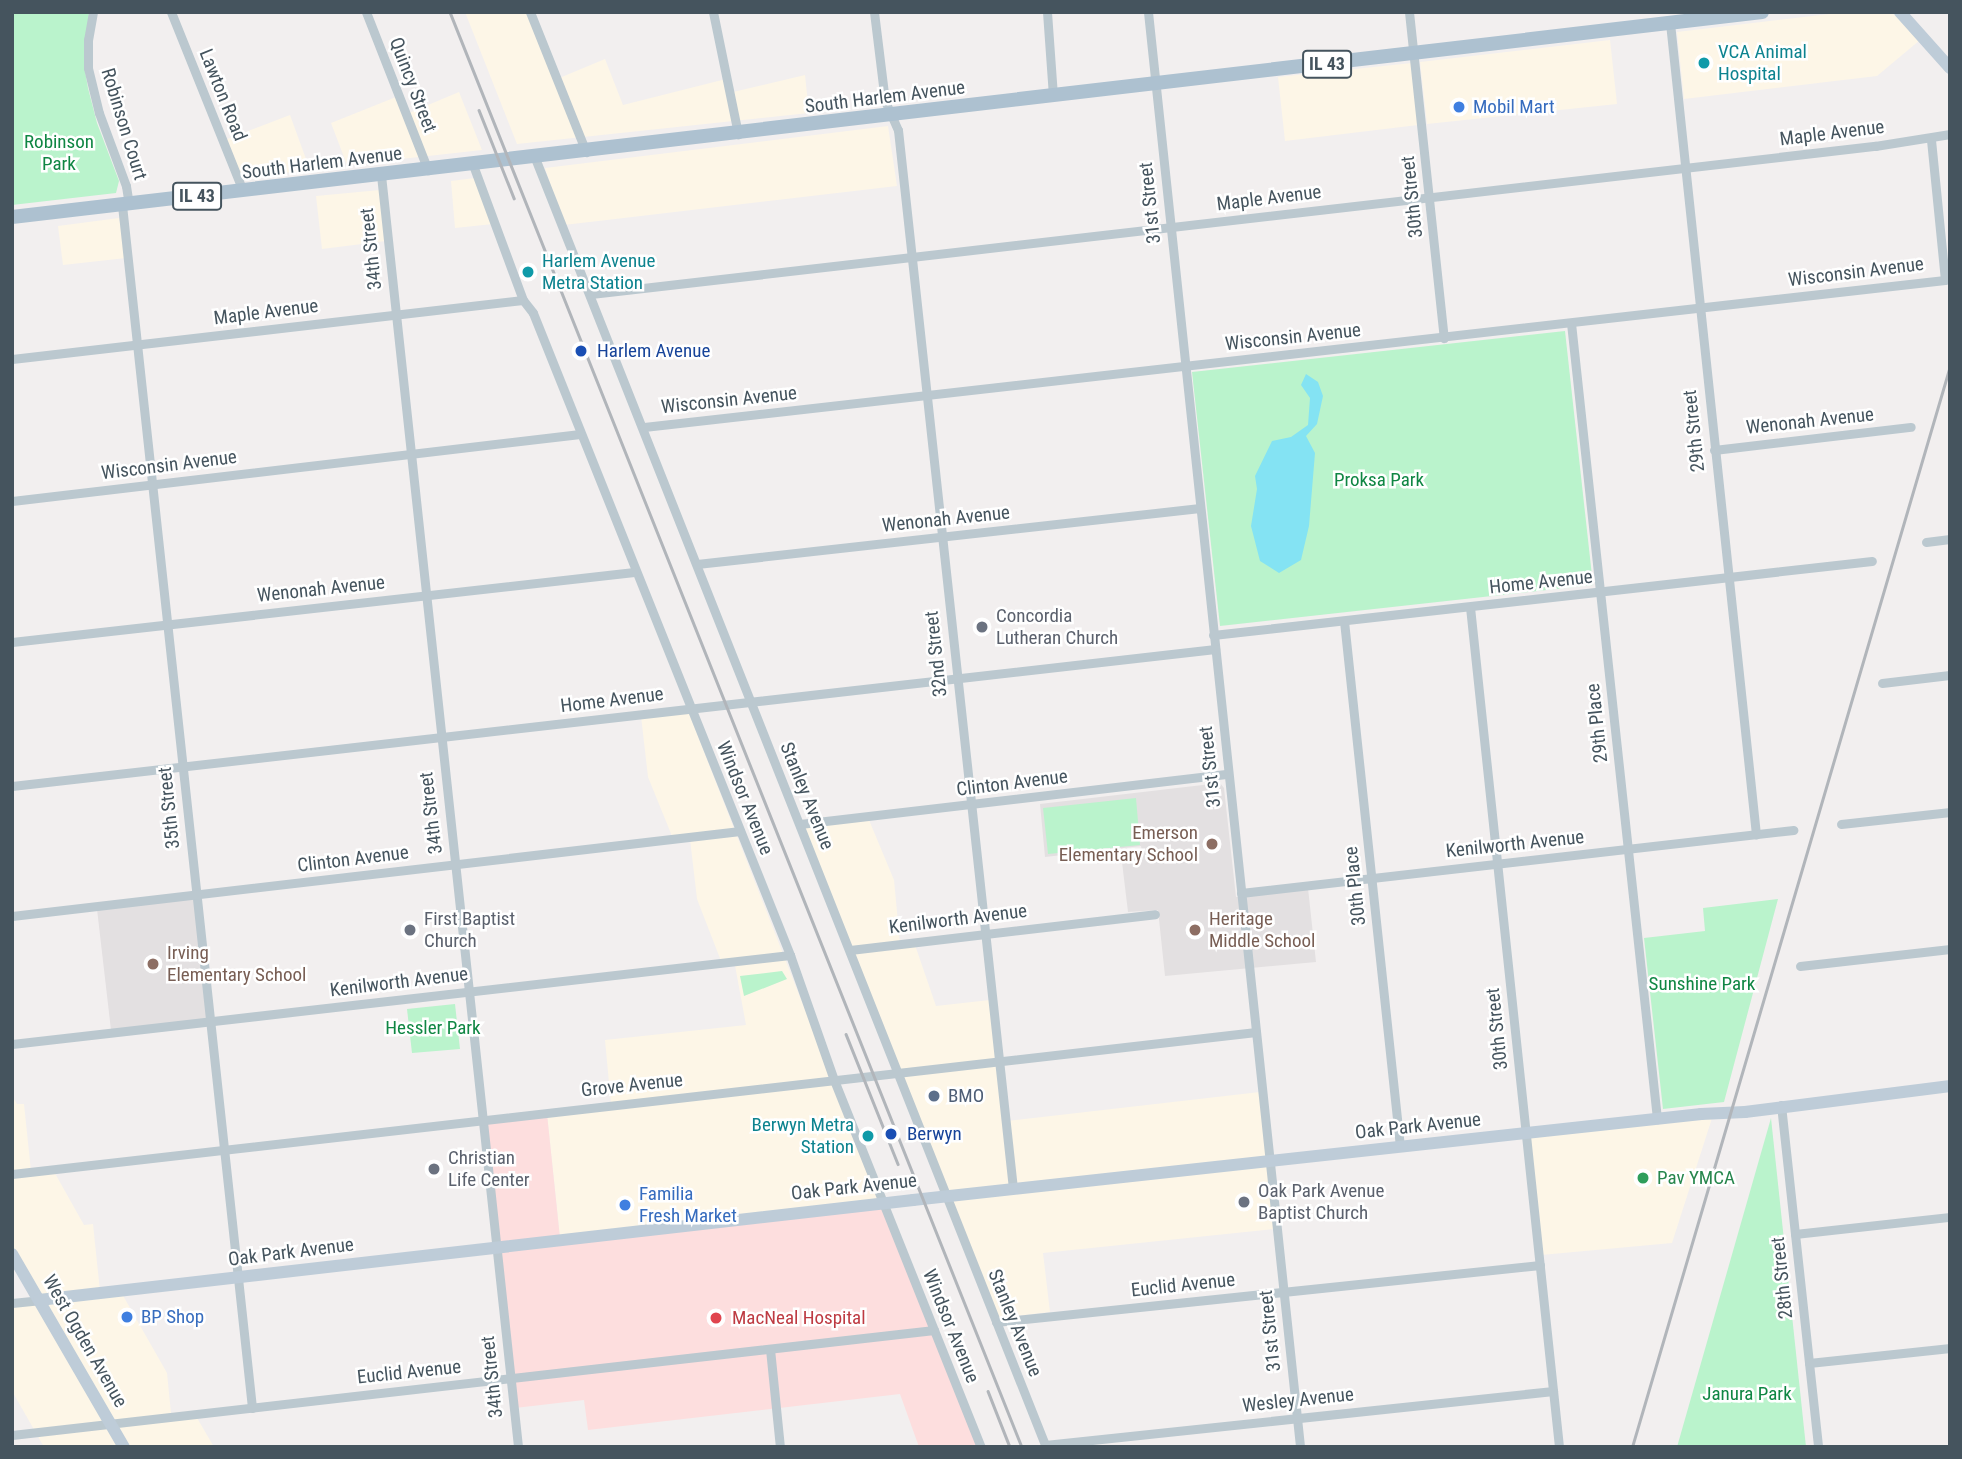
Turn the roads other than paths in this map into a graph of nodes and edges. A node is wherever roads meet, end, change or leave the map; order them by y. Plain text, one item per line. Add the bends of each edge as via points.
1 (93, 12) edge
2 (171, 12) edge
3 (366, 12) edge
4 (530, 12) edge
5 (713, 12) edge
6 (874, 12) edge
7 (1047, 12) edge
8 (1148, 12) edge
9 (1409, 12) edge
10 (1762, 12) edge
11 (1900, 12) edge
12 (1670, 23) junction
13 (1414, 53) junction
14 (1950, 68) edge
15 (1155, 84) junction
16 (1053, 96) junction
17 (892, 115) junction
18 (738, 134) junction
19 (1950, 134) edge
20 (1931, 139) junction
21 (586, 152) junction
22 (535, 158) junction
23 (473, 165) junction
24 (1685, 167) junction
25 (428, 170) junction
26 (381, 175) junction
27 (243, 191) junction
28 (1429, 197) junction
29 (125, 204) junction
30 (12, 218) edge
31 (1170, 227) junction
32 (911, 257) junction
33 (591, 294) junction
34 (523, 300) junction
35 (1700, 308) junction
36 (396, 315) junction
37 (1571, 323) junction
38 (1444, 338) junction
39 (137, 345) junction
40 (12, 359) edge
41 (1185, 367) junction
42 (926, 396) junction
43 (644, 427) junction
44 (1911, 427) dead end
45 (579, 434) junction
46 (1714, 450) junction
47 (410, 454) junction
48 (152, 484) junction
49 (12, 501) edge
50 (1200, 508) junction
51 (941, 537) junction
52 (1950, 539) edge
53 (1926, 542) dead end
54 (1872, 561) dead end
55 (697, 564) junction
56 (634, 572) junction
57 (1727, 577) junction
58 (1601, 593) junction
59 (425, 595) junction
60 (1470, 607) junction
61 (1344, 621) junction
62 (167, 625) junction
63 (1213, 635) junction
64 (12, 642) edge
65 (1215, 649) junction
66 (1950, 676) edge
67 (956, 679) junction
68 (1882, 684) dead end
69 (752, 702) junction
70 (691, 709) junction
71 (440, 737) junction
72 (182, 766) junction
73 (1228, 774) junction
74 (12, 786) edge
75 (970, 806) junction
76 (1950, 812) edge
77 (800, 824) junction
78 (1841, 824) dead end
79 (1793, 830) dead end
80 (740, 831) junction
81 (1755, 834) junction
82 (1628, 849) junction
83 (455, 863) junction
84 (1497, 864) junction
85 (1372, 877) junction
86 (1241, 893) junction
87 (196, 895) junction
88 (1155, 914) dead end
89 (12, 916) edge
90 (984, 934) junction
91 (1950, 949) edge
92 (850, 950) junction
93 (790, 955) junction
94 (1800, 966) dead end
95 (469, 992) junction
96 (210, 1021) junction
97 (1256, 1032) junction
98 (12, 1044) edge
99 (998, 1062) junction
100 (898, 1073) junction
101 (834, 1080) junction
102 (1950, 1086) edge
103 (1781, 1105) junction
104 (1657, 1119) junction
105 (482, 1120) junction
106 (1526, 1133) junction
107 (1400, 1147) junction
108 (224, 1149) junction
109 (1269, 1161) junction
110 (12, 1174) edge
111 (1013, 1189) junction
112 (946, 1197) junction
113 (883, 1203) junction
114 (1950, 1217) edge
115 (1795, 1234) junction
116 (496, 1248) junction
117 (12, 1254) edge
118 (1540, 1265) junction
119 (238, 1277) junction
120 (1283, 1292) junction
121 (38, 1300) junction
122 (12, 1303) edge
123 (996, 1322) junction
124 (934, 1330) junction
125 (1950, 1348) edge
126 (770, 1349) junction
127 (1809, 1363) junction
128 (510, 1378) junction
129 (1553, 1391) junction
130 (252, 1408) junction
131 (1297, 1418) junction
132 (111, 1424) junction
133 (12, 1435) edge
134 (1046, 1446) edge
135 (124, 1447) edge
136 (517, 1447) edge
137 (780, 1447) edge
138 (981, 1447) edge
139 (1300, 1447) edge
140 (1559, 1447) edge
141 (1818, 1447) edge

1 - 29 street, Robinson Court via 88,68 126,186
2 - 27 street, Lawton Road
3 - 25 street, Quincy Street
4 - 21 street
5 - 18 street
6 - 17 street, 32nd Street via 885,102
7 - 16 street
8 - 15 street, 31st Street
9 - 13 street, 30th Street
10 - 12 main road, South Harlem Avenue / IL 43
11 - 14 street
12 - 13 main road, South Harlem Avenue / IL 43
12 - 24 street, 29th Street
13 - 15 main road, South Harlem Avenue / IL 43
13 - 28 street, 30th Street
15 - 16 main road, South Harlem Avenue / IL 43
15 - 31 street, 31st Street
16 - 17 main road, South Harlem Avenue / IL 43
17 - 18 main road, South Harlem Avenue / IL 43
17 - 32 street, 32nd Street via 898,130
18 - 21 main road, South Harlem Avenue / IL 43
19 - 20 street, Maple Avenue
20 - 24 street, Maple Avenue
20 - 35 street, Wisconsin Avenue via 1945,280
21 - 22 main road, South Harlem Avenue / IL 43
22 - 23 main road, South Harlem Avenue / IL 43
22 - 33 street, Stanley Avenue
23 - 25 main road, South Harlem Avenue / IL 43
23 - 34 street, Windsor Avenue
24 - 28 street, Maple Avenue
24 - 35 street, 29th Street
25 - 26 main road, South Harlem Avenue / IL 43
26 - 27 main road, South Harlem Avenue / IL 43
26 - 36 street, 34th Street
27 - 29 main road, South Harlem Avenue / IL 43
28 - 31 street, Maple Avenue
28 - 38 street, 30th Street
29 - 30 main road, South Harlem Avenue / IL 43
29 - 39 street, 35th Street
31 - 32 street, Maple Avenue
31 - 41 street, 31st Street
32 - 33 street, Maple Avenue
32 - 42 street, 32nd Street
33 - 43 street, Stanley Avenue
34 - 36 street, Maple Avenue
34 - 45 street, Windsor Avenue via 533,313
35 - 37 street, Wisconsin Avenue
35 - 46 street, 29th Street
36 - 39 street, Maple Avenue
36 - 47 street, 34th Street
37 - 38 street, Wisconsin Avenue
37 - 58 street, 29th Place
38 - 41 street, Wisconsin Avenue
39 - 40 street, Maple Avenue
39 - 48 street, 35th Street
41 - 42 street, Wisconsin Avenue
41 - 50 street, 31st Street
42 - 43 street, Wisconsin Avenue
42 - 51 street, 32nd Street
43 - 55 street, Stanley Avenue
44 - 46 street, Wenonah Avenue
45 - 47 street, Wisconsin Avenue
45 - 56 street, Windsor Avenue
46 - 57 street, 29th Street
47 - 48 street, Wisconsin Avenue
47 - 59 street, 34th Street
48 - 49 street, Wisconsin Avenue
48 - 62 street, 35th Street
50 - 51 street, Wenonah Avenue
50 - 63 street, 31st Street
51 - 55 street, Wenonah Avenue
51 - 67 street, 32nd Street
52 - 53 street
54 - 57 street, Home Avenue
55 - 69 street, Stanley Avenue
56 - 59 street, Wenonah Avenue
56 - 70 street, Windsor Avenue
57 - 58 street, Home Avenue
57 - 81 street, 29th Street
58 - 60 street, Home Avenue
58 - 82 street, 29th Place
59 - 62 street, Wenonah Avenue
59 - 71 street, 34th Street
60 - 61 street, Home Avenue
60 - 84 street, 30th Street
61 - 63 street, Home Avenue
61 - 85 street, 30th Place
62 - 64 street, Wenonah Avenue
62 - 72 street, 35th Street
63 - 65 street, 31st Street
65 - 67 street, Home Avenue
65 - 73 street, 31st Street
66 - 68 street
67 - 69 street, Home Avenue
67 - 75 street, 32nd Street
69 - 70 street, Home Avenue
69 - 77 street, Stanley Avenue
70 - 71 street, Home Avenue
70 - 80 street, Windsor Avenue
71 - 72 street, Home Avenue
71 - 83 street, 34th Street
72 - 74 street, Home Avenue
72 - 87 street, 35th Street
73 - 75 street, Clinton Avenue
73 - 86 street, 31st Street
75 - 77 street, Clinton Avenue
75 - 90 street, 32nd Street
76 - 78 street
77 - 92 street, Stanley Avenue
79 - 81 street, Kenilworth Avenue
80 - 83 street, Clinton Avenue
80 - 93 street, Windsor Avenue
81 - 82 street, Kenilworth Avenue
82 - 84 street, Kenilworth Avenue
82 - 104 street, 29th Place
83 - 87 street, Clinton Avenue
83 - 95 street, 34th Street
84 - 85 street, Kenilworth Avenue
84 - 106 street, 30th Street
85 - 86 street, Kenilworth Avenue
85 - 107 street, 30th Place
86 - 97 street, 31st Street
87 - 89 street, Clinton Avenue
87 - 96 street, 35th Street
88 - 90 street, Kenilworth Avenue
90 - 92 street, Kenilworth Avenue
90 - 99 street, 32nd Street
91 - 94 street
92 - 100 street, Stanley Avenue
93 - 95 street, Kenilworth Avenue
93 - 101 street, Windsor Avenue
95 - 96 street, Kenilworth Avenue
95 - 105 street, 34th Street
96 - 98 street, Kenilworth Avenue
96 - 108 street, 35th Street
97 - 99 street, Grove Avenue
97 - 109 street, 31st Street
99 - 100 street, Grove Avenue
99 - 111 street, 32nd Street
100 - 101 street, Grove Avenue
100 - 112 street, Stanley Avenue
101 - 105 street, Grove Avenue
101 - 113 street, Windsor Avenue
102 - 103 street, Oak Park Avenue
103 - 104 street, Oak Park Avenue via 1745,1104
103 - 115 street, 28th Street
104 - 106 street, Oak Park Avenue
105 - 108 street, Grove Avenue
105 - 116 street, 34th Street
106 - 107 street, Oak Park Avenue
106 - 118 street, 30th Street
107 - 109 street, Oak Park Avenue
108 - 110 street, Grove Avenue
108 - 119 street, 35th Street
109 - 111 street, Oak Park Avenue
109 - 120 street, 31st Street
111 - 112 street, Oak Park Avenue
112 - 113 street, Oak Park Avenue
112 - 123 street, Stanley Avenue
113 - 116 street, Oak Park Avenue
113 - 124 street, Windsor Avenue
114 - 115 street
115 - 127 street, 28th Street
116 - 119 street, Oak Park Avenue
116 - 128 street, 34th Street
117 - 121 street, West Ogden Avenue
118 - 120 street, Euclid Avenue
118 - 129 street, 30th Street
119 - 121 street, Oak Park Avenue
119 - 130 street, 35th Street
120 - 123 street, Euclid Avenue
120 - 131 street, 31st Street
121 - 122 street, Oak Park Avenue
121 - 132 street, West Ogden Avenue
123 - 134 street, Stanley Avenue
124 - 126 street, Euclid Avenue
124 - 138 street, Windsor Avenue
125 - 127 street
126 - 128 street, Euclid Avenue
126 - 137 street
127 - 141 street, 28th Street
128 - 130 street, Euclid Avenue
128 - 136 street, 34th Street
129 - 131 street, Wesley Avenue
129 - 140 street, 30th Street
130 - 132 street, Euclid Avenue
131 - 134 street, Wesley Avenue
131 - 139 street, 31st Street
132 - 133 street, Euclid Avenue
132 - 135 street, West Ogden Avenue

